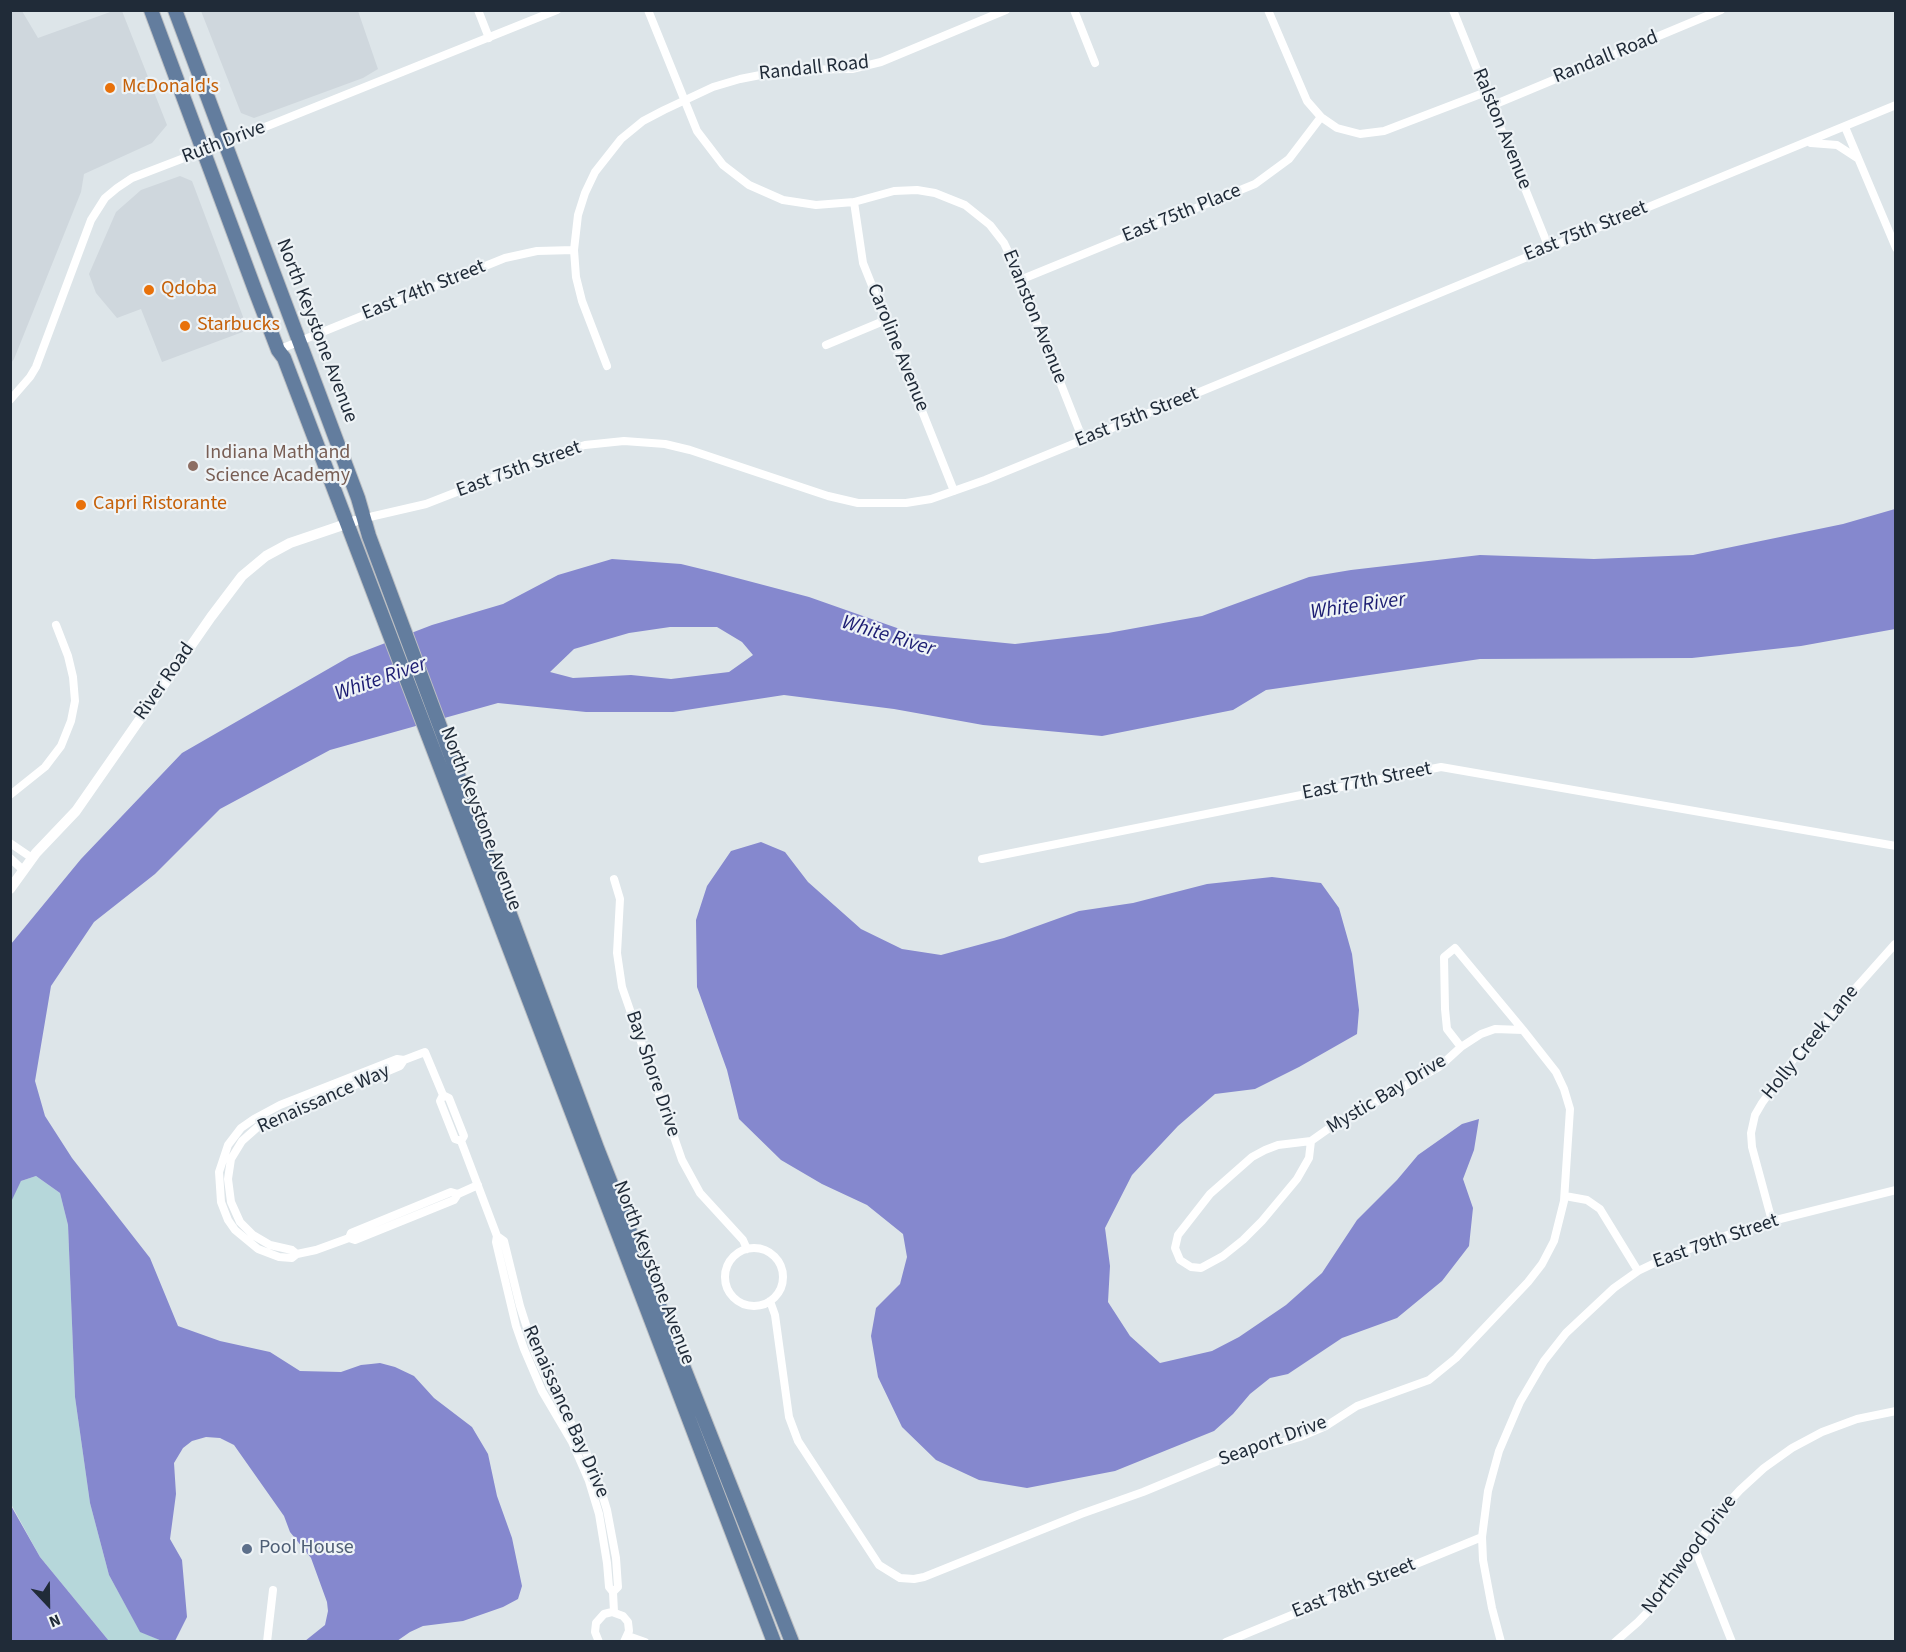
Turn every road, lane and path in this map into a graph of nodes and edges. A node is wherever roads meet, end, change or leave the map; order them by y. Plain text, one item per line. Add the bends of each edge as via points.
1 (151, 10) edge
2 (175, 10) edge
3 (478, 10) edge
4 (556, 10) edge
5 (648, 10) edge
6 (1006, 10) edge
7 (1074, 10) edge
8 (1268, 10) edge
9 (1453, 10) edge
10 (1721, 10) edge
11 (489, 38) junction
12 (1095, 63) dead end
13 (1486, 92) junction
14 (684, 100) junction
15 (1491, 105) junction
16 (1896, 105) edge
17 (1321, 117) junction
18 (1845, 127) junction
19 (224, 143) junction
20 (1796, 147) junction
21 (203, 151) junction
22 (1859, 160) junction
23 (854, 202) junction
24 (1549, 248) junction
25 (1896, 248) edge
26 (574, 250) junction
27 (1020, 280) junction
28 (886, 320) junction
29 (299, 342) junction
30 (825, 345) dead end
31 (278, 350) junction
32 (607, 366) dead end
33 (10, 400) edge
34 (1083, 440) junction
35 (954, 491) junction
36 (355, 521) junction
37 (56, 625) dead end
38 (10, 795) edge
39 (10, 843) edge
40 (1896, 846) edge
41 (10, 858) edge
42 (32, 858) junction
43 (982, 859) dead end
44 (485, 865) junction
45 (23, 870) junction
46 (614, 879) dead end
47 (10, 889) edge
48 (1895, 944) edge
49 (1523, 1030) junction
50 (1461, 1047) junction
51 (425, 1052) joint
52 (1311, 1141) junction
53 (478, 1185) junction
54 (1896, 1190) edge
55 (1565, 1196) junction
56 (1772, 1221) junction
57 (747, 1249) junction
58 (1638, 1271) junction
59 (770, 1301) junction
60 (1896, 1411) edge
61 (1482, 1537) junction
62 (1695, 1549) junction
63 (273, 1590) dead end
64 (614, 1612) junction
65 (626, 1639) edge
66 (267, 1641) edge
67 (597, 1641) edge
68 (645, 1641) edge
69 (774, 1641) edge
70 (792, 1641) edge
71 (1226, 1641) edge
72 (1501, 1641) edge
73 (1614, 1641) edge
74 (1732, 1641) edge

1 - 21 main road, North Keystone Avenue
2 - 19 main road, North Keystone Avenue
3 - 11 street
4 - 11 street, Ruth Drive
5 - 14 street, Evanston Avenue
6 - 14 street, Randall Road via 881,62 852,69 767,73 731,81
7 - 12 street
8 - 17 street via 1305,96
9 - 13 street, Ralston Avenue
10 - 15 street, Randall Road
11 - 19 street, Ruth Drive
13 - 15 street, Ralston Avenue
13 - 17 street via 1375,133 1346,131
14 - 23 street, Evanston Avenue via 708,147 749,185 797,202
14 - 26 street, Randall Road via 643,122 606,156 585,193
15 - 24 street, Ralston Avenue
16 - 18 street, East 75th Street
17 - 27 street, East 75th Place via 1289,159 1255,184
18 - 20 street, East 75th Street
18 - 22 street
19 - 21 street, Ruth Drive
19 - 29 main road, North Keystone Avenue
20 - 22 street via 1815,143 1837,145
20 - 24 street, East 75th Street
21 - 31 main road, North Keystone Avenue
21 - 33 street, Ruth Drive via 132,178 103,200 84,236 36,367
22 - 25 street
23 - 27 street, Evanston Avenue via 894,191 917,190 957,200 977,212 999,236
23 - 28 street, Caroline Avenue via 863,263
24 - 34 street, East 75th Street
26 - 29 street, East 74th Street via 537,251 505,258
26 - 32 street, Randall Road via 582,301
27 - 34 street, Evanston Avenue
28 - 30 street
28 - 35 street, Caroline Avenue
29 - 31 street, East 74th Street
29 - 36 main road, North Keystone Avenue via 358,498
31 - 36 main road, North Keystone Avenue
34 - 35 street, East 75th Street
35 - 36 street, East 75th Street via 906,503 858,503 690,450 624,441 585,445 554,454 441,499
36 - 42 street, River Road via 282,547 242,576 76,812
36 - 44 main road, North Keystone Avenue via 384,621
36 - 44 main road, North Keystone Avenue via 400,615
37 - 38 street via 73,677 75,701 71,721 61,746 45,767
39 - 42 street
40 - 43 street, East 77th Street via 1441,767
41 - 45 street
42 - 45 street, River Road
44 - 69 main road, North Keystone Avenue via 599,1187
44 - 70 main road, North Keystone Avenue
45 - 47 street, River Road
46 - 57 street, Bay Shore Drive via 620,899 617,953 622,987 682,1160 700,1193
48 - 56 street, Holly Creek Lane via 1798,1053 1755,1115 1752,1147
49 - 50 street, Mystic Bay Drive via 1495,1029
49 - 50 street, Mystic Bay Drive via 1455,948 1444,957 1444,1009 1448,1029
49 - 55 street, Mystic Bay Drive via 1556,1072 1570,1109
50 - 52 street, Mystic Bay Drive via 1439,1067
51 - 53 street, Renaissance Bay Drive via 443,1095 449,1098
51 - 53 street, Renaissance Way via 397,1059 280,1105 241,1128 228,1145 219,1186 235,1230 252,1245 279,1257 292,1258 349,1238 351,1233 451,1192 458,1194
52 - 52 street via 1309,1158 1297,1179 1244,1240 1201,1268 1180,1260 1175,1248 1178,1235 1210,1194 1258,1153
53 - 64 street, Renaissance Bay Drive via 497,1236 524,1349 589,1481 599,1514
54 - 56 street, East 79th Street
55 - 58 street via 1587,1200 1600,1209
55 - 59 street, Seaport Drive via 1554,1241 1538,1269 1456,1358 1428,1380 1357,1406 1300,1437 1218,1461 914,1579 895,1576 875,1562 795,1434
56 - 58 street, East 79th Street via 1696,1246
57 - 59 street via 765,1250 781,1265 781,1287
57 - 59 street via 735,1255 727,1266 729,1290 747,1305
58 - 61 street, East 79th Street via 1579,1320 1531,1381 1507,1428 1494,1468
60 - 62 street, Northwood Drive via 1832,1428 1782,1455 1732,1498
61 - 71 street, East 78th Street
61 - 72 street, East 79th Street via 1485,1577
62 - 73 street, Northwood Drive via 1660,1599
62 - 74 street
63 - 66 street
64 - 65 street, Renaissance Bay Drive via 628,1622
64 - 67 street via 598,1619 594,1626
65 - 68 street, Renaissance Bay Drive

